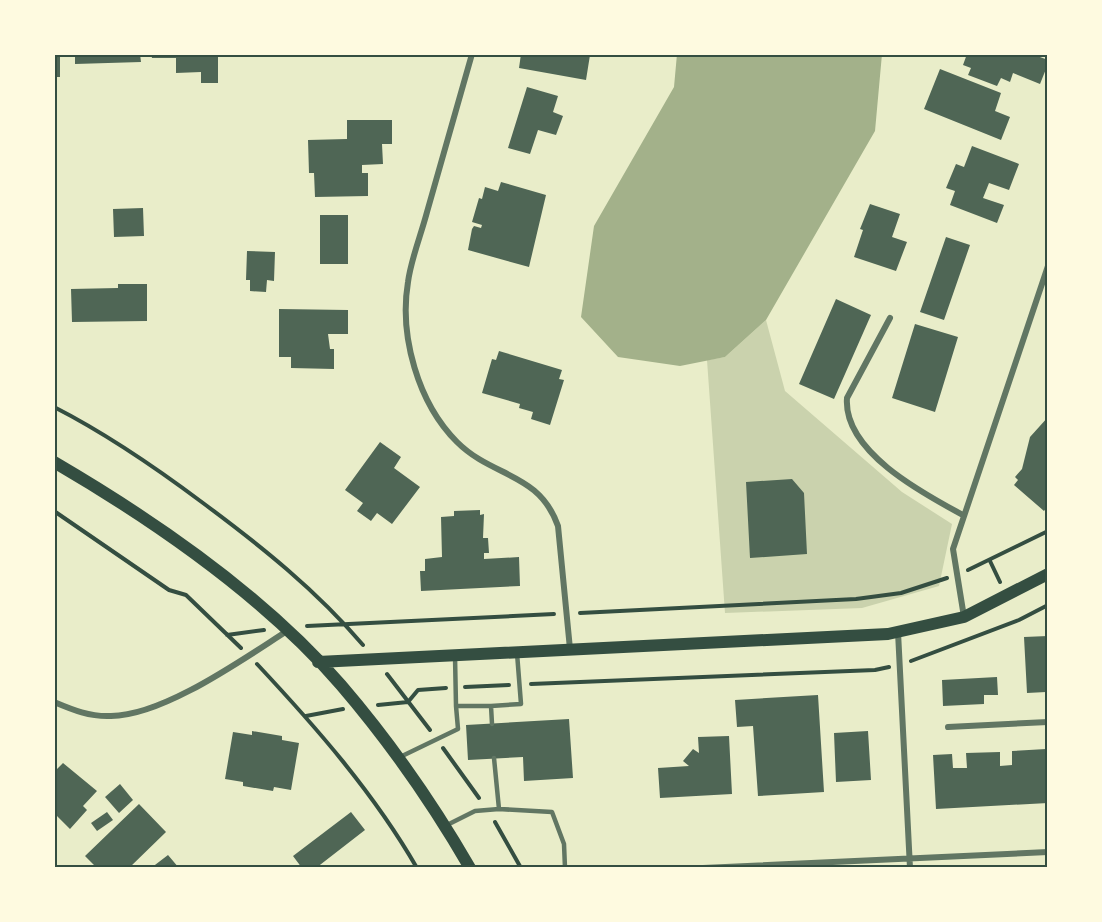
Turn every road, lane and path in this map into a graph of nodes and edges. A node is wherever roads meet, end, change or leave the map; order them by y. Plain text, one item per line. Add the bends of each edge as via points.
1 (472, 54) edge
2 (1048, 266) edge
3 (890, 318) dead end
4 (54, 407) edge
5 (54, 462) edge
6 (54, 511) edge
7 (963, 515) junction
8 (1048, 531) edge
9 (1048, 574) edge
10 (957, 575) junction
11 (1048, 605) edge
12 (568, 614) junction
13 (964, 617) junction
14 (346, 624) junction
15 (285, 629) junction
16 (898, 632) junction
17 (227, 635) junction
18 (570, 650) junction
19 (517, 653) junction
20 (249, 656) junction
21 (455, 656) junction
22 (376, 659) junction
23 (318, 662) junction
24 (899, 664) junction
25 (519, 685) junction
26 (456, 687) junction
27 (54, 702) edge
28 (408, 702) junction
29 (456, 706) junction
30 (491, 706) junction
31 (358, 707) junction
32 (306, 716) junction
33 (1048, 722) edge
34 (492, 724) dead end
35 (948, 727) dead end
36 (436, 739) junction
37 (397, 758) junction
38 (495, 758) dead end
39 (499, 809) junction
40 (487, 810) junction
41 (445, 826) junction
42 (1048, 852) edge
43 (910, 858) junction
44 (755, 867) edge
45 (417, 868) edge
46 (470, 868) edge
47 (521, 868) edge
48 (565, 868) edge
49 (703, 868) edge
50 (910, 868) edge

1 - 12 street via 408,282 407,331 423,392 447,432 466,451 537,490 552,510 558,526
2 - 7 street
3 - 7 street via 852,385 846,411 850,425 892,471 922,494
4 - 14 path via 128,448 239,529
5 - 15 main road via 185,545
6 - 17 path via 170,590 186,595
7 - 10 street via 953,549
8 - 10 path
9 - 13 main road
10 - 12 path via 901,593 856,599
10 - 13 street
11 - 24 path via 958,645
12 - 14 path
12 - 18 street
13 - 16 main road
14 - 15 path
14 - 22 path
15 - 17 path
15 - 20 street
15 - 23 main road
16 - 18 main road
16 - 24 street
17 - 20 path
18 - 19 main road
19 - 21 main road
19 - 25 lane
20 - 27 street via 220,675 135,713 112,717 80,714
20 - 32 path
21 - 22 main road
21 - 26 lane
22 - 23 main road
22 - 28 path
23 - 31 main road
24 - 25 path via 875,670
24 - 43 street
25 - 26 path
25 - 30 lane via 521,704
26 - 28 path via 418,690
26 - 29 lane
28 - 31 path
28 - 36 path
29 - 30 lane
29 - 36 lane via 458,729
30 - 34 lane
31 - 32 path
31 - 37 main road
32 - 45 path via 362,787
33 - 35 street
36 - 37 lane
36 - 40 path
37 - 41 main road
38 - 39 lane
39 - 40 lane
39 - 48 lane via 552,812 564,844
40 - 41 lane
40 - 47 path
41 - 46 main road
42 - 43 street
43 - 44 street
43 - 50 street
44 - 49 street

